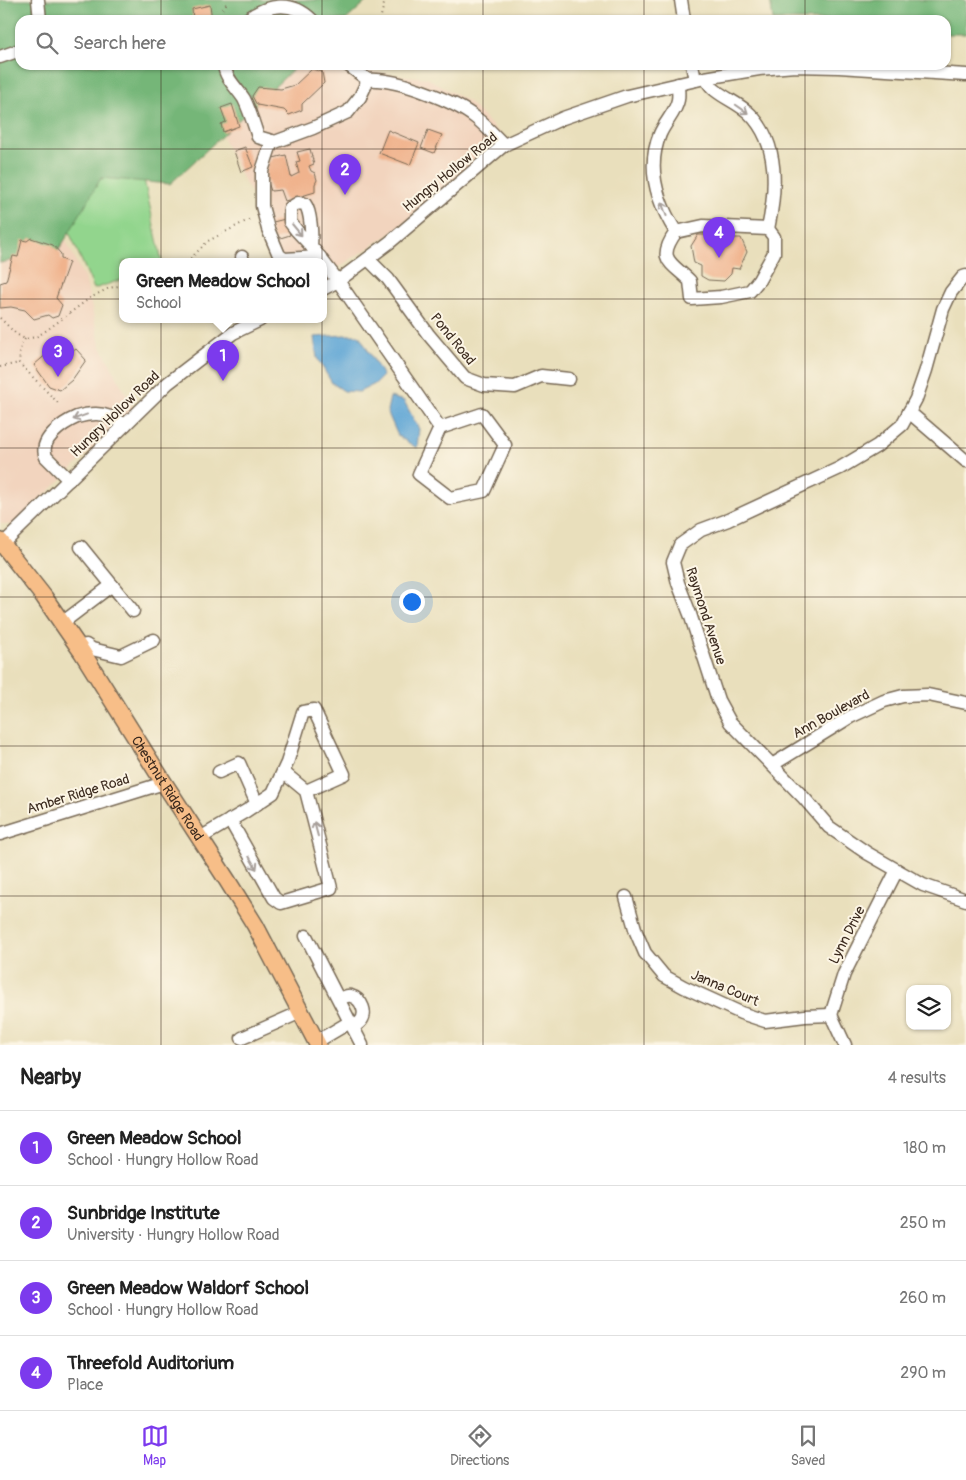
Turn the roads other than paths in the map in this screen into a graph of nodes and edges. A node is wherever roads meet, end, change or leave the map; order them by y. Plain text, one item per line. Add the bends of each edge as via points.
1 (38, 0) edge
2 (681, 0) edge
3 (40, 15) edge
4 (255, 15) edge
5 (306, 15) edge
6 (683, 15) edge
7 (15, 52) edge
8 (0, 57) edge
9 (225, 70) edge
10 (355, 70) edge
11 (695, 70) edge
12 (753, 70) edge
13 (895, 70) edge
14 (966, 75) edge
15 (700, 79) junction
16 (368, 80) junction
17 (678, 84) junction
18 (272, 141) junction
19 (504, 145) junction
20 (768, 229) junction
21 (676, 232) junction
22 (312, 246) dead end
23 (320, 257) joint
24 (283, 258) edge
25 (302, 258) edge
26 (368, 259) junction
27 (327, 266) edge
28 (966, 276) edge
29 (338, 281) junction
30 (327, 287) edge
31 (254, 323) edge
32 (569, 379) dead end
33 (909, 412) junction
34 (125, 425) junction
35 (440, 428) junction
36 (966, 461) edge
37 (69, 480) junction
38 (2, 543) edge
39 (82, 547) dead end
40 (112, 585) junction
41 (133, 611) dead end
42 (62, 623) junction
43 (154, 640) dead end
44 (79, 647) junction
45 (966, 703) edge
46 (772, 765) junction
47 (219, 772) dead end
48 (282, 772) junction
49 (164, 783) junction
50 (306, 791) junction
51 (257, 804) junction
52 (230, 820) junction
53 (0, 834) edge
54 (200, 838) junction
55 (897, 870) junction
56 (626, 897) dead end
57 (966, 900) edge
58 (306, 936) dead end
59 (339, 999) junction
60 (301, 1012) junction
61 (832, 1015) junction
62 (352, 1025) junction
63 (242, 1038) dead end
64 (317, 1043) edge
65 (362, 1045) edge
66 (845, 1045) edge

1 - 3 street
2 - 6 street
4 - 5 street via 282,5 297,8
7 - 8 street
9 - 18 street via 244,100 258,137
10 - 16 street
11 - 15 street
12 - 15 street, Hungry Hollow Road
13 - 14 street, Hungry Hollow Road
15 - 17 street, Hungry Hollow Road
15 -> 20 street via 750,114 764,133 772,154 775,176
16 - 18 street via 348,112 288,138
16 - 19 street via 398,84 450,102 476,118
17 - 19 street, Hungry Hollow Road via 627,96 563,118
21 -> 17 street via 665,215 654,179 655,152 678,101
18 - 24 street via 262,171 262,206 268,229
19 - 26 street, Hungry Hollow Road
20 - 21 street via 703,226
20 - 21 street via 774,237 774,253 750,291 692,299 690,281 666,255 667,244
22 - 23 street
23 - 25 street
26 - 29 street, Hungry Hollow Road
26 - 32 street, Pond Road via 388,279 465,378 484,385 515,387 541,376
27 - 29 street
28 - 33 street, Raymond Avenue via 943,309 926,370
29 - 30 street, Hungry Hollow Road
29 - 35 street
31 - 34 street, Hungry Hollow Road via 233,333 168,383
33 - 36 street
33 - 46 street, Raymond Avenue via 902,425 877,446 840,468 700,530 680,545 673,562 718,700 730,722
34 - 37 street, Hungry Hollow Road
34 -> 37 street via 107,415 86,414 54,433 46,442 44,452
35 - 35 street via 482,414 504,445 484,491 450,498 419,474
37 - 38 street, Hungry Hollow Road
38 - 42 main road, Chestnut Ridge Road
39 - 40 street
40 - 41 street
40 - 42 street
42 - 44 main road, Chestnut Ridge Road
43 - 44 street via 121,656 86,645
44 - 49 main road, Chestnut Ridge Road
45 - 46 street, Ann Boulevard via 928,695 884,701
46 - 55 street, Raymond Avenue via 829,827
47 - 51 street via 239,763
48 - 50 street
48 - 50 street via 304,712 314,710 344,774
48 - 51 street via 273,794
49 - 53 street, Amber Ridge Road
49 - 54 main road, Chestnut Ridge Road
52 -> 50 street via 274,898 281,903 331,888
51 - 52 street
52 - 54 street
54 - 60 main road, Chestnut Ridge Road via 255,925
55 - 57 street, Raymond Avenue via 923,885
55 - 61 street, Lynn Drive via 844,974
56 - 61 street, Janna Court via 645,953 664,976 765,1021
58 - 59 street
59 - 62 street
59 - 62 street via 352,996 363,1007 361,1022
60 - 63 street
60 - 64 main road, Chestnut Ridge Road
61 - 66 street
62 - 64 street
62 - 65 street

